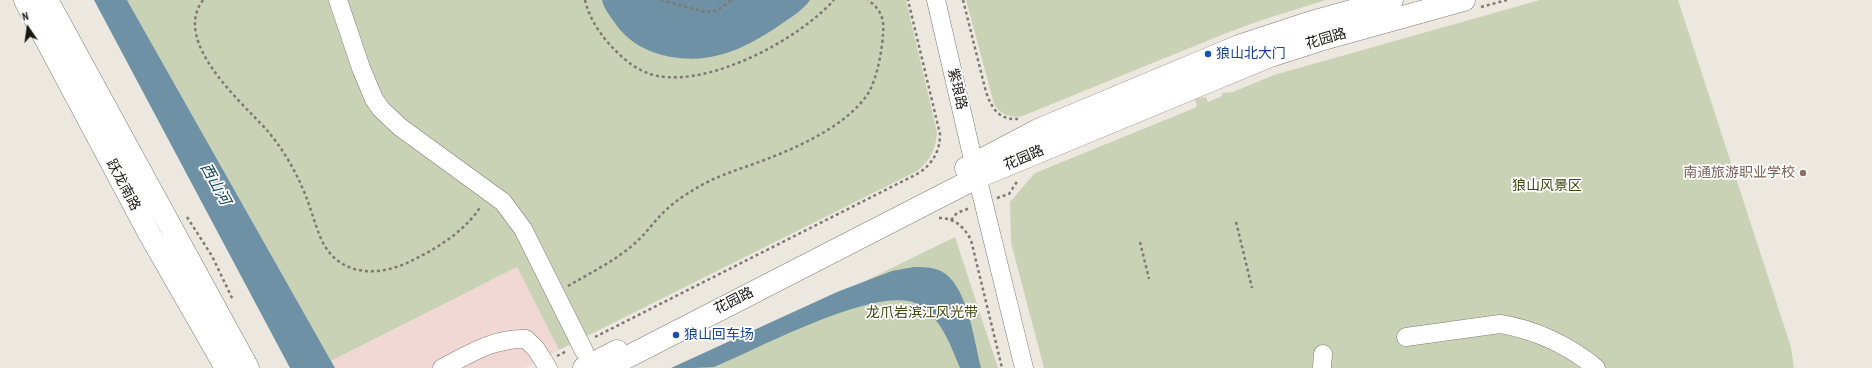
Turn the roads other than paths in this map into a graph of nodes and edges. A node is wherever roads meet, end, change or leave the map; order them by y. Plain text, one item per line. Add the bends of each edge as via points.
1 (24, 0) edge
2 (47, 0) edge
3 (338, 0) edge
4 (936, 0) edge
5 (1392, 0) edge
6 (1464, 0) edge
7 (976, 170) junction
8 (1406, 337) dead end
9 (582, 352) edge
10 (551, 363) edge
11 (226, 368) edge
12 (248, 368) edge
13 (442, 368) edge
14 (606, 368) edge
15 (1024, 368) edge
16 (1596, 368) edge

1 - 11 main road, 跃龙南路 via 150,235
2 - 12 main road, 跃龙南路
3 - 9 street via 374,99 400,127 503,202 523,229
4 - 7 street, 紫琅路
5 - 7 main road, 花园路 via 1315,21 1239,46 1038,130
6 - 7 main road, 花园路 via 1270,56
7 - 9 main road, 花园路 via 897,203 747,285
7 - 14 main road, 花园路
7 - 15 street, 紫琅路
8 - 16 street via 1500,324 1532,332 1552,341
10 - 13 street via 526,339 510,338 485,346

